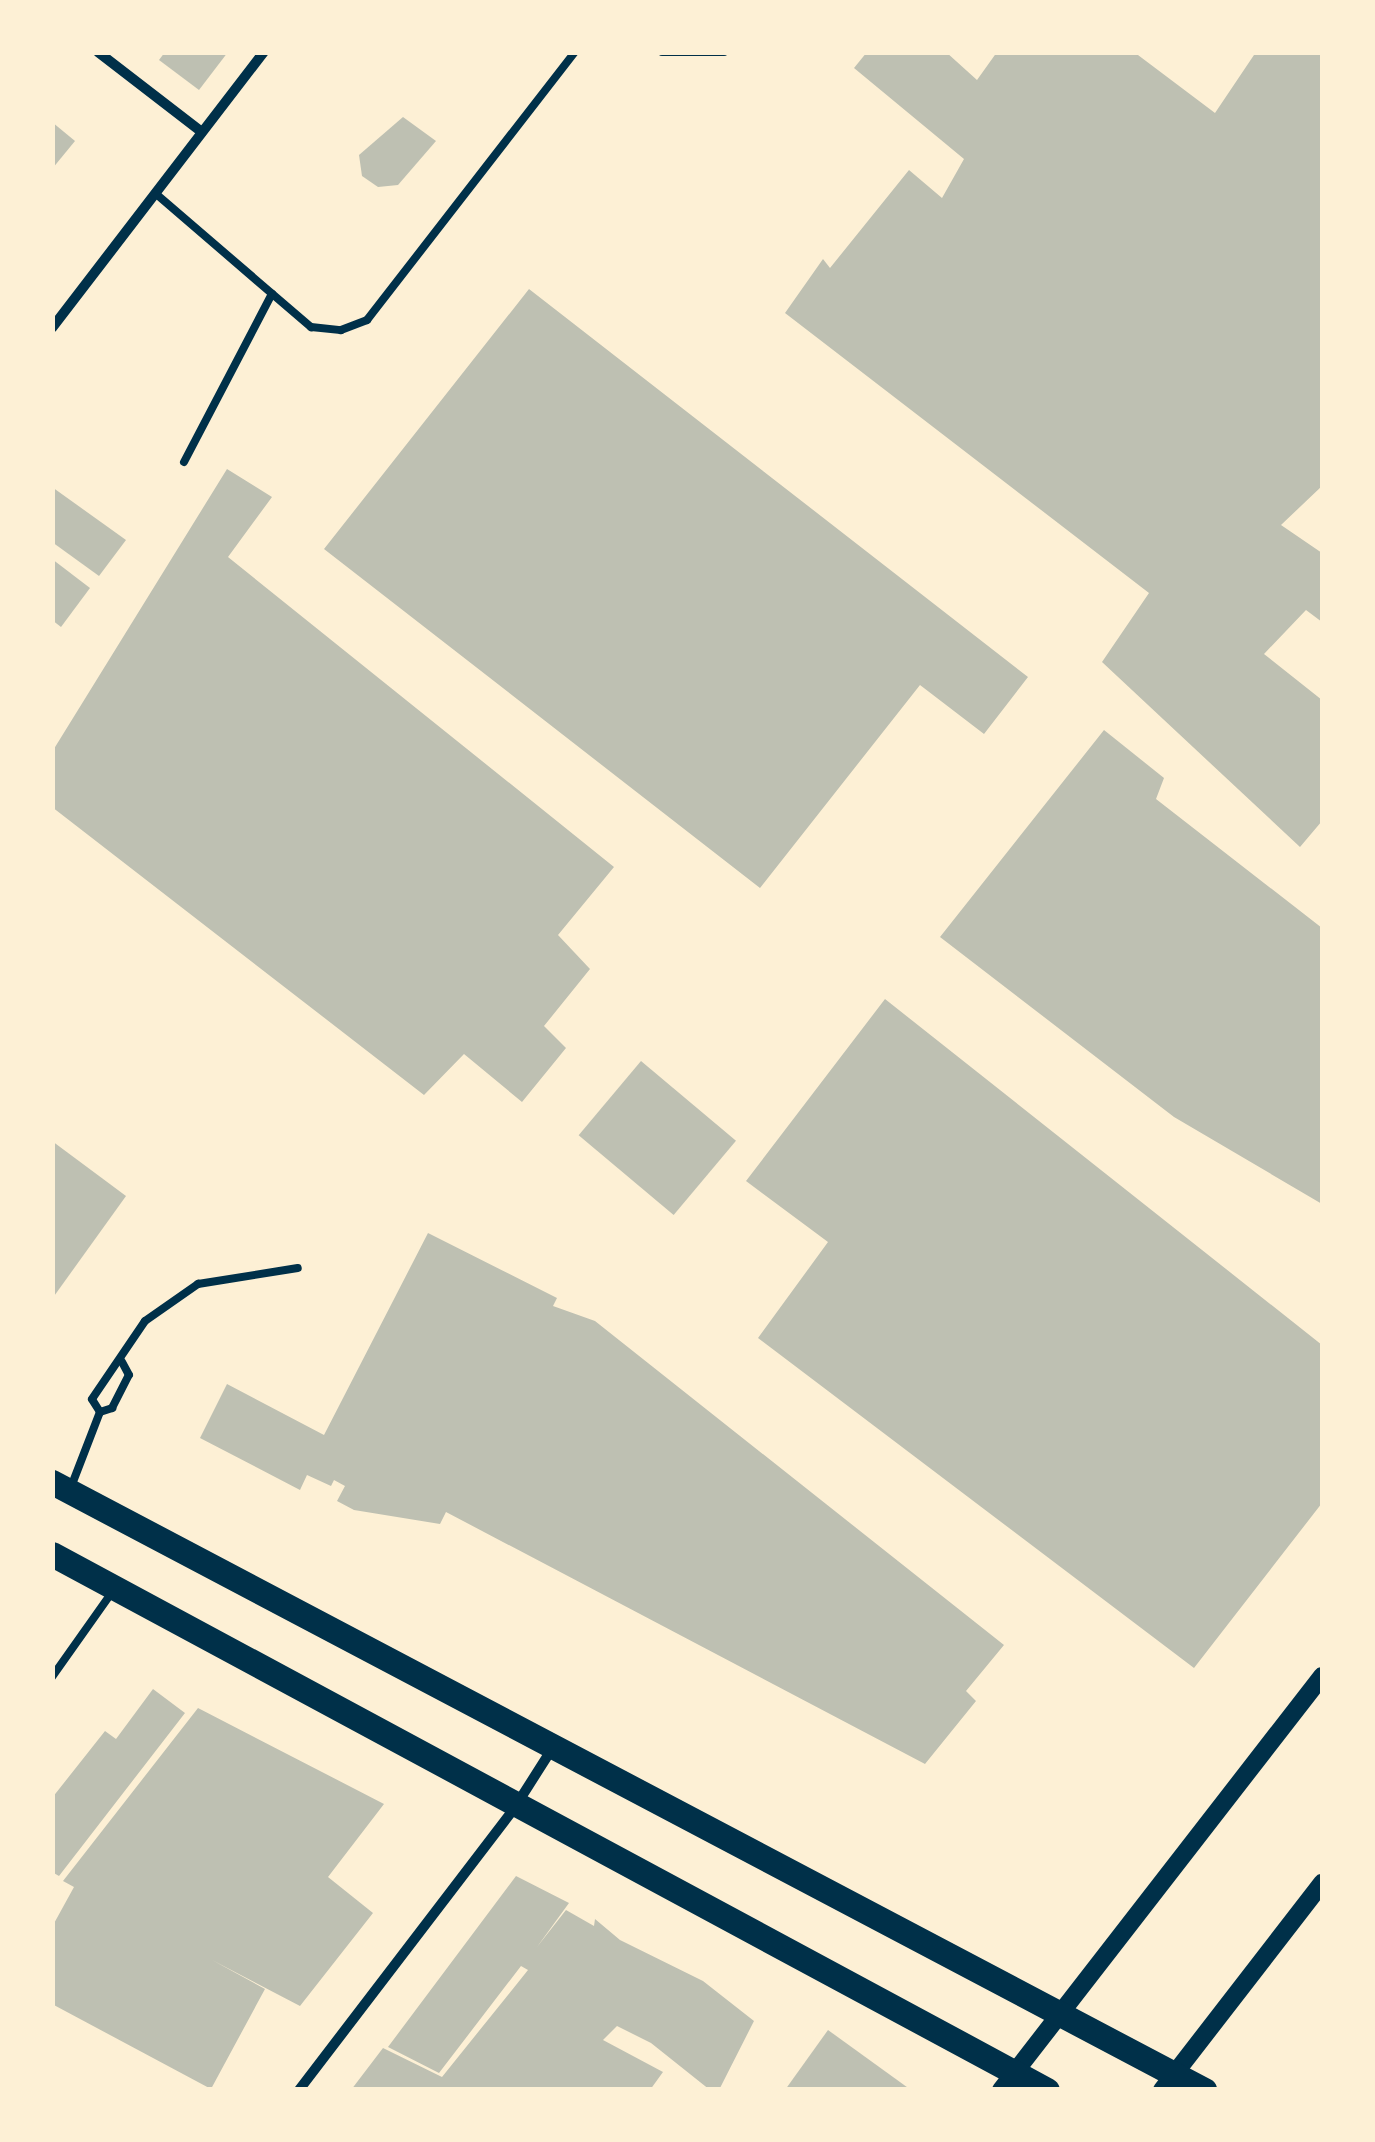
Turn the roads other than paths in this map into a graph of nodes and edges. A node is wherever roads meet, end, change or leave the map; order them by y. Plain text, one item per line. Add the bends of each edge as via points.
1 (98, 52) edge
2 (264, 52) edge
3 (574, 52) edge
4 (662, 52) edge
5 (724, 52) edge
6 (202, 132) junction
7 (156, 193) junction
8 (272, 294) junction
9 (52, 328) edge
10 (184, 462) dead end
11 (298, 1268) dead end
12 (122, 1362) junction
13 (100, 1412) junction
14 (61, 1487) edge
15 (52, 1554) edge
16 (115, 1588) junction
17 (1322, 1676) edge
18 (52, 1677) edge
19 (553, 1748) junction
20 (515, 1808) junction
21 (1322, 1883) edge
22 (1062, 2014) junction
23 (1008, 2081) edge
24 (1168, 2082) edge
25 (298, 2090) edge
26 (1047, 2090) edge
27 (1204, 2090) edge

1 - 6 street
2 - 6 street
3 - 8 lane via 367,320 341,330 311,327
4 - 5 lane
6 - 7 street
7 - 8 lane
7 - 9 street
8 - 10 lane
11 - 12 lane via 198,1284 145,1321
12 - 13 lane via 129,1375 112,1408
12 - 13 lane via 109,1366 92,1399
13 - 14 lane
14 - 19 main road
15 - 16 main road
16 - 18 lane
16 - 20 main road
17 - 22 street
19 - 20 street
19 - 22 main road
20 - 23 main road
20 - 25 street
21 - 24 street
22 - 23 street
22 - 24 main road
23 - 26 main road
24 - 27 main road

